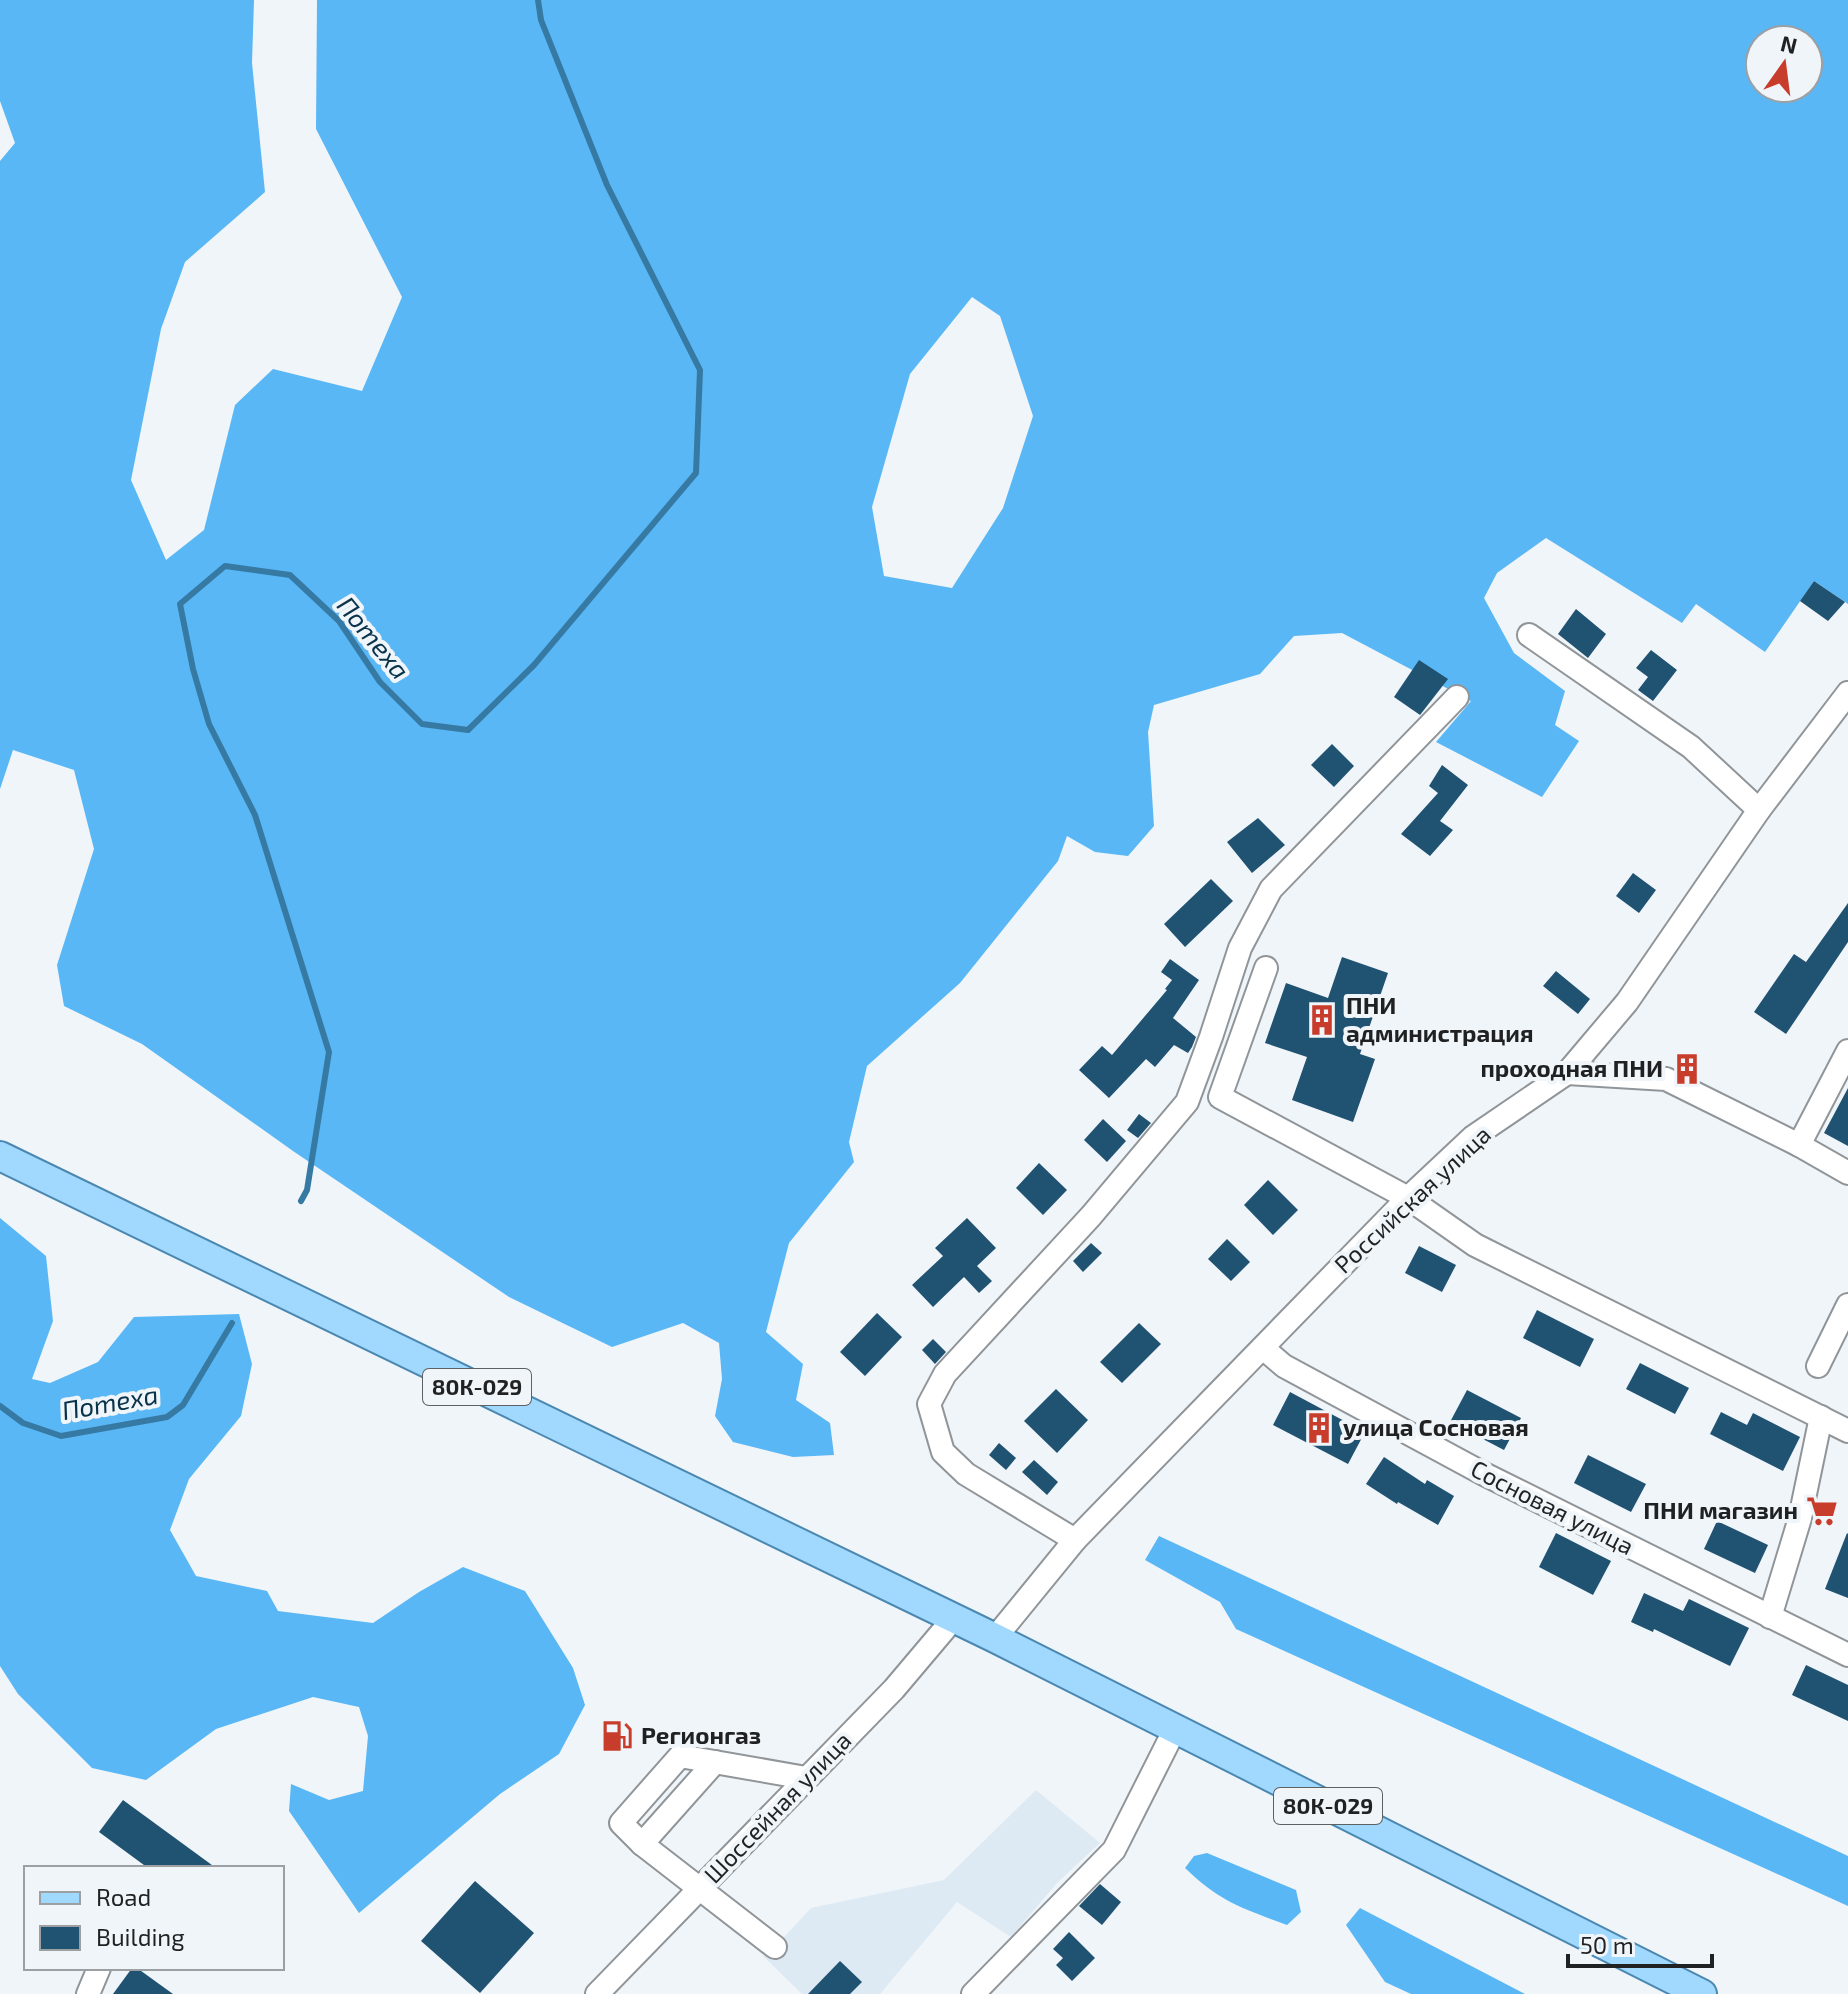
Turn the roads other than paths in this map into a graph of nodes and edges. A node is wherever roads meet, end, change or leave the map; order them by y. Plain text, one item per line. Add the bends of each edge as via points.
1 (1529, 635) dead end
2 (1848, 693) edge
3 (1457, 697) dead end
4 (1759, 810) junction
5 (1266, 968) dead end
6 (1848, 1051) edge
7 (1567, 1073) junction
8 (1799, 1145) junction
9 (0, 1156) edge
10 (1848, 1173) edge
11 (1408, 1198) junction
12 (1848, 1305) edge
13 (1840, 1340) edge
14 (1263, 1348) junction
15 (1818, 1366) dead end
16 (1821, 1417) junction
17 (1848, 1431) edge
18 (1075, 1540) junction
19 (1770, 1617) junction
20 (954, 1618) junction
21 (995, 1638) junction
22 (1848, 1655) edge
23 (1175, 1729) junction
24 (715, 1762) junction
25 (806, 1778) junction
26 (642, 1844) junction
27 (700, 1887) junction
28 (775, 1947) dead end
29 (98, 1970) edge
30 (1697, 1993) edge
31 (88, 1994) edge
32 (597, 1994) edge
33 (973, 1994) edge

1 - 4 street via 1691,747
2 - 4 street, Российская улица
3 - 18 street via 1271,889 1240,948 1187,1102 1091,1216 945,1374 929,1404 943,1452 966,1474
4 - 7 street, Российская улица via 1627,1002
5 - 11 street via 1220,1097
6 - 8 street
7 - 8 street via 1666,1079
7 - 11 street, Российская улица via 1473,1137
8 - 10 street
9 - 20 main road, 80К-029
11 - 14 street, Российская улица
11 - 16 street via 1475,1245
12 - 13 street
13 - 15 street
14 - 18 street, Российская улица
14 - 19 street, Сосновая улица via 1284,1366 1484,1474
16 - 17 street
16 - 19 street via 1800,1518
18 - 21 street, Российская улица
19 - 22 street, Сосновая улица
20 - 21 main road, 80К-029
20 - 25 street, Шоссейная улица via 894,1689
21 - 23 main road, 80К-029
23 - 30 main road, 80К-029
23 - 33 street via 1114,1850
24 - 25 street
24 - 26 street
24 - 26 street via 680,1756 621,1823
25 - 27 street, Шоссейная улица
26 - 27 street
27 - 28 street
27 - 32 street, Шоссейная улица
29 - 31 street

